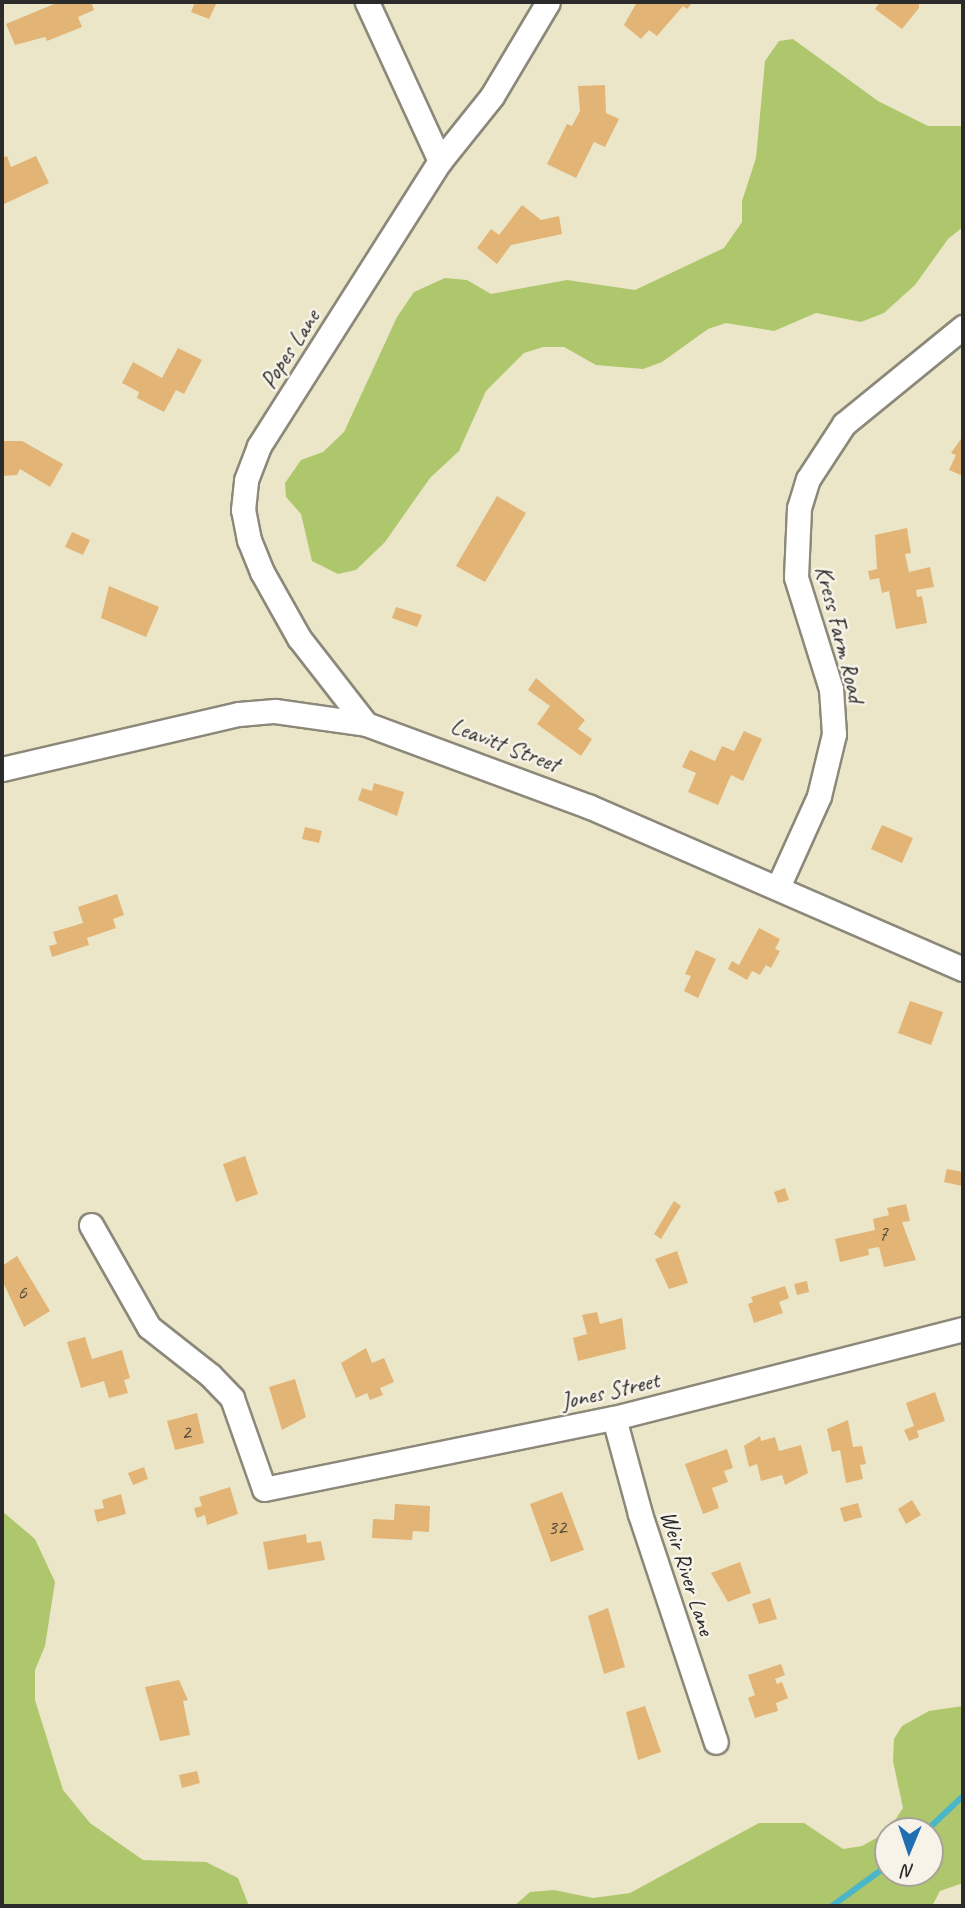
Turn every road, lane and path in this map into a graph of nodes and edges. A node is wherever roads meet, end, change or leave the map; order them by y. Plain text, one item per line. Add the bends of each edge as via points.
1 (367, 2) edge
2 (548, 2) edge
3 (440, 161) junction
4 (963, 327) edge
5 (366, 724) junction
6 (2, 769) edge
7 (778, 887) junction
8 (963, 969) edge
9 (91, 1225) dead end
10 (963, 1329) edge
11 (614, 1418) junction
12 (716, 1742) dead end

1 - 3 street
2 - 3 street via 492,96
3 - 5 street, Popes Lane via 259,446 246,480 243,510 262,572 299,638
4 - 7 street, Kress Farm Road via 844,424 808,479 799,508 796,577 831,689 834,734 819,796
5 - 6 street, Leavitt Street via 275,711 239,714
5 - 7 street, Leavitt Street via 589,806
7 - 8 street, Leavitt Street
9 - 11 street, Jones Street via 149,1328 232,1398 264,1489
10 - 11 street, Jones Street
11 - 12 street, Weir River Lane via 640,1514

